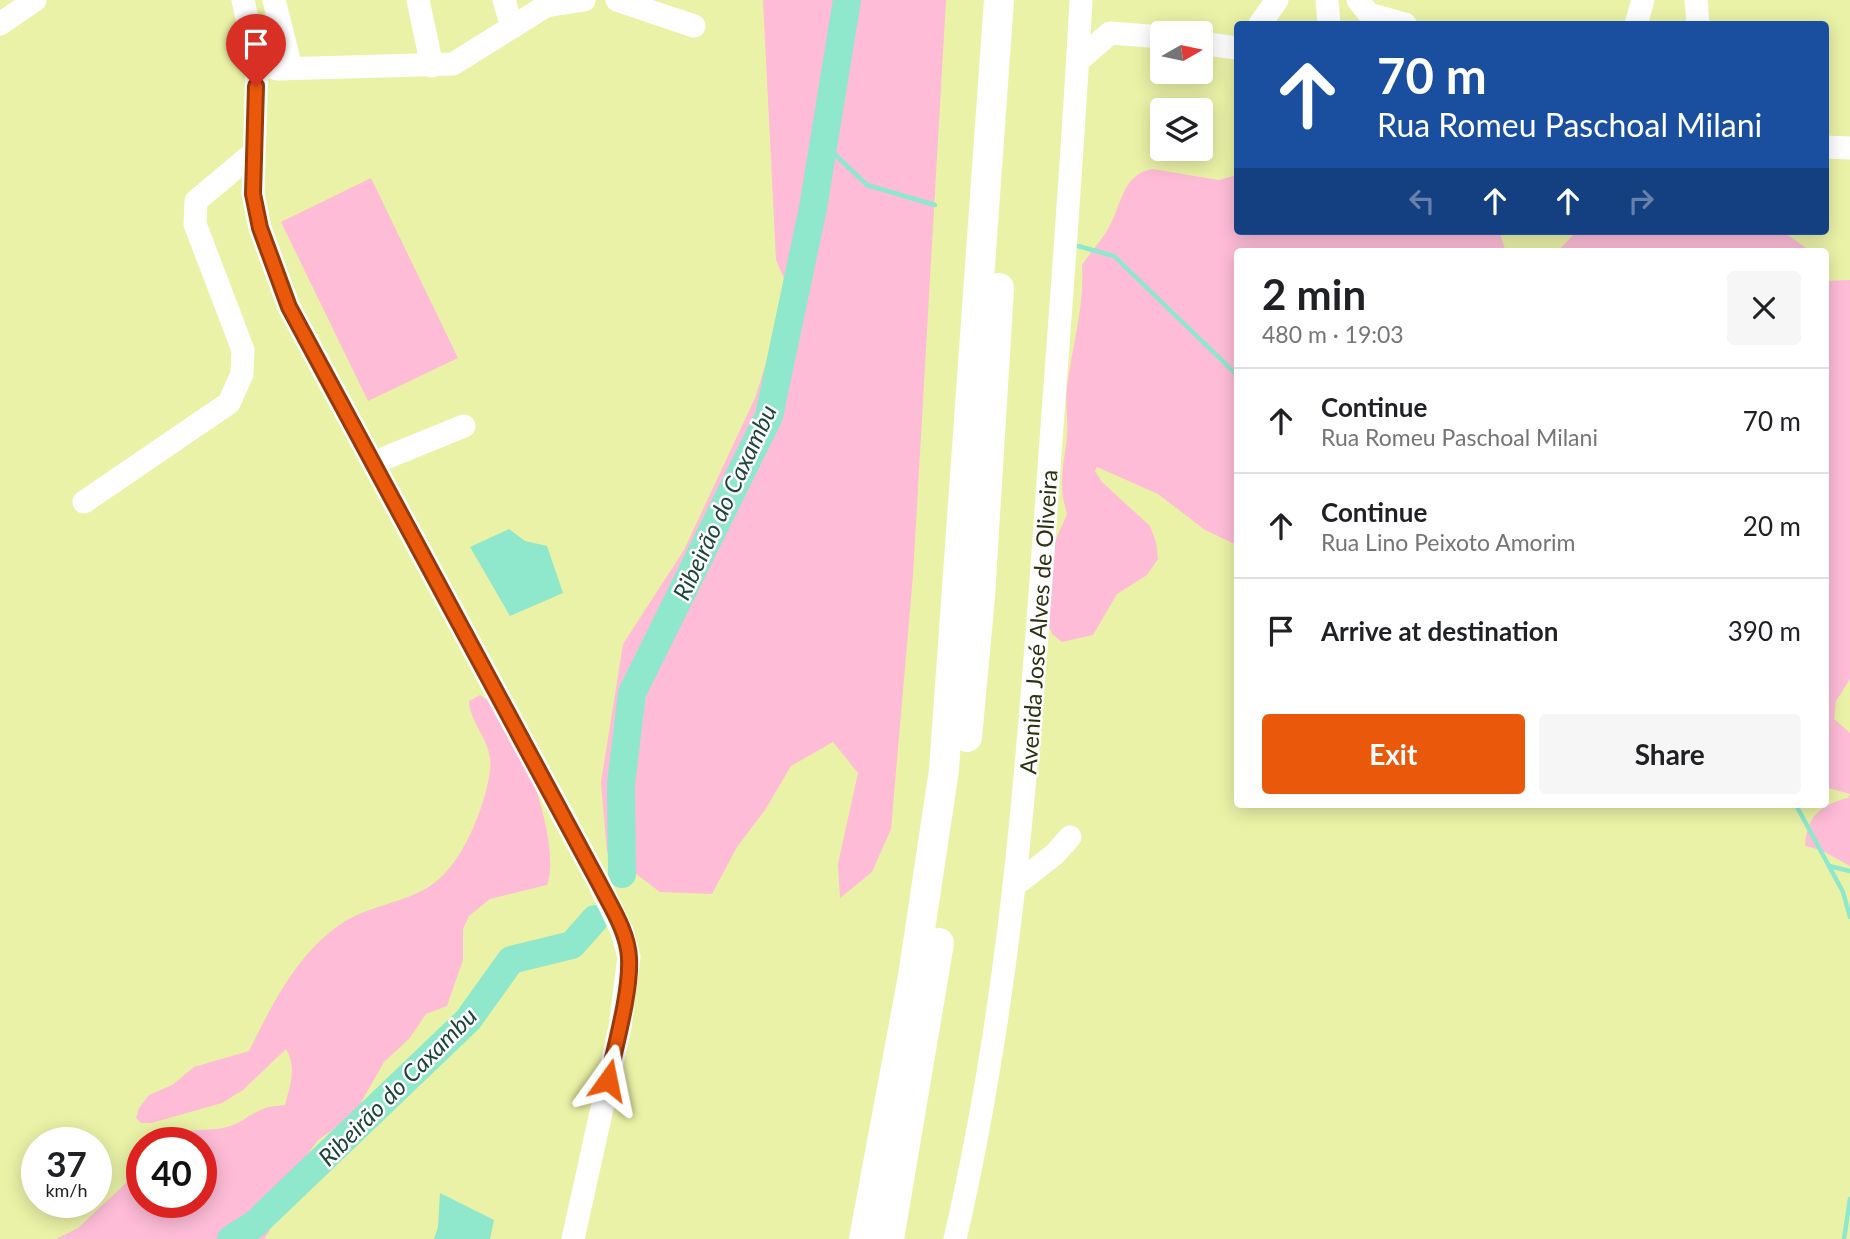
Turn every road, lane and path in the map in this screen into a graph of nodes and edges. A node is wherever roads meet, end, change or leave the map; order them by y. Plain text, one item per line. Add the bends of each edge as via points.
1 (35, 0) edge
2 (243, 0) edge
3 (274, 0) edge
4 (418, 0) edge
5 (504, 0) edge
6 (584, 0) edge
7 (617, 0) edge
8 (999, 0) edge
9 (1017, 0) edge
10 (1081, 0) edge
11 (1277, 0) edge
12 (1327, 0) edge
13 (1357, 0) edge
14 (1643, 0) edge
15 (1696, 0) edge
16 (1262, 21) edge
17 (1329, 21) edge
18 (1394, 21) edge
19 (1637, 21) edge
20 (1698, 21) edge
21 (0, 24) edge
22 (694, 26) dead end
23 (512, 27) junction
24 (1150, 36) edge
25 (1213, 45) edge
26 (1234, 48) edge
27 (1078, 61) junction
28 (257, 64) junction
29 (432, 66) junction
30 (291, 68) junction
31 (1829, 147) edge
32 (1850, 148) edge
33 (253, 154) junction
34 (464, 426) dead end
35 (373, 463) junction
36 (84, 502) dead end
37 (1070, 837) dead end
38 (1014, 886) junction
39 (573, 1239) edge
40 (864, 1239) edge
41 (889, 1239) edge
42 (956, 1239) edge

1 - 21 street
2 - 28 street
3 - 30 street
4 - 29 street
5 - 23 street
6 - 23 street via 546,6
7 - 22 street
8 - 40 main road via 944,771 913,976
9 - 41 main road via 980,597 960,806
10 - 27 street, Avenida José Alves de Oliveira
11 - 16 street
12 - 17 street
13 - 18 street via 1369,14
14 - 19 street
15 - 20 street
23 - 29 street via 453,64
24 - 27 street via 1110,33
25 - 26 street
27 - 38 street, Avenida José Alves de Oliveira via 1027,778
28 - 30 street
28 - 33 street
29 - 30 street
31 - 32 street
33 - 35 street via 253,194 272,266 289,307
33 - 36 street via 196,201 195,224 243,350 242,374 229,403
34 - 35 street
35 - 39 street via 599,883 629,957 620,1027
37 - 38 street
38 - 42 street, Avenida José Alves de Oliveira via 973,1163

